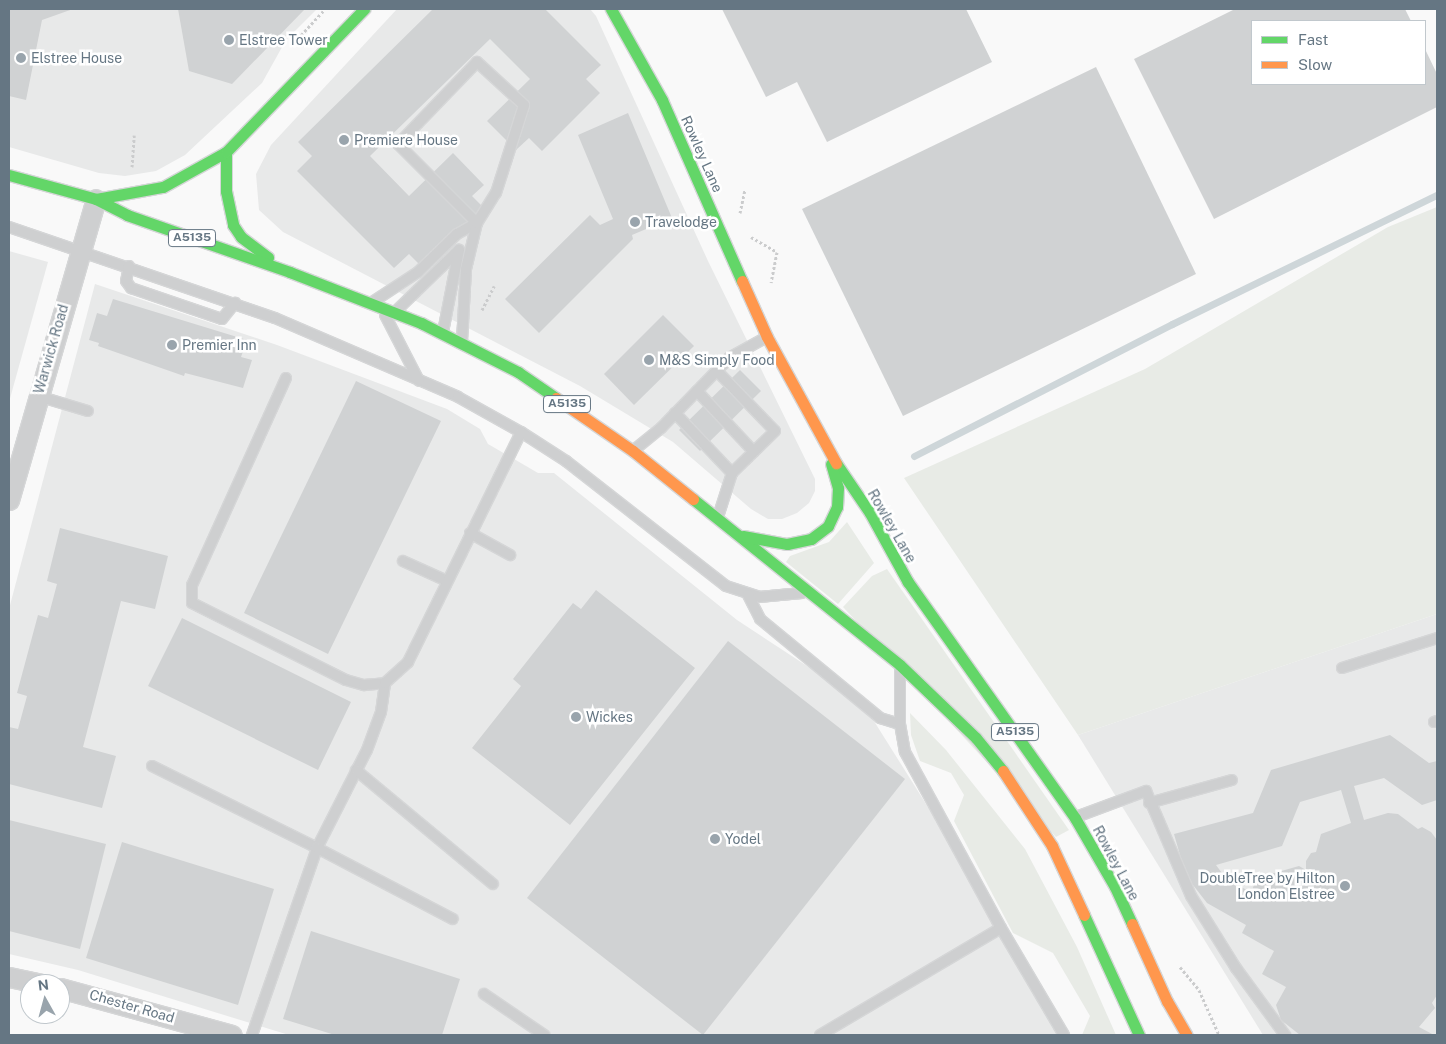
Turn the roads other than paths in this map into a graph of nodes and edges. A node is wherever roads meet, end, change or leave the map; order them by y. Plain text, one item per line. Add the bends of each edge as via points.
1 (364, 9) edge
2 (611, 9) edge
3 (226, 152) junction
4 (9, 175) edge
5 (96, 199) junction
6 (476, 223) junction
7 (9, 227) edge
8 (79, 249) junction
9 (129, 266) junction
10 (290, 272) junction
11 (234, 303) junction
12 (376, 304) junction
13 (394, 312) junction
14 (443, 332) junction
15 (767, 337) junction
16 (462, 342) junction
17 (716, 371) junction
18 (286, 378) dead end
19 (419, 380) junction
20 (697, 391) junction
21 (38, 396) junction
22 (88, 411) dead end
23 (675, 413) junction
24 (522, 432) junction
25 (633, 451) junction
26 (754, 452) junction
27 (828, 452) junction
28 (732, 473) junction
29 (11, 481) edge
30 (9, 500) edge
31 (718, 518) junction
32 (470, 533) junction
33 (738, 535) junction
34 (510, 555) dead end
35 (403, 561) dead end
36 (447, 581) junction
37 (810, 592) junction
38 (748, 595) junction
39 (1437, 638) edge
40 (900, 665) junction
41 (1342, 668) dead end
42 (385, 683) junction
43 (900, 724) junction
44 (152, 766) dead end
45 (356, 770) junction
46 (1232, 780) dead end
47 (1149, 803) junction
48 (1075, 818) junction
49 (317, 848) junction
50 (492, 884) dead end
51 (453, 919) dead end
52 (1002, 928) junction
53 (70, 991) edge
54 (484, 994) dead end
55 (232, 1035) edge
56 (252, 1035) edge
57 (544, 1035) edge
58 (820, 1035) edge
59 (1064, 1035) edge
60 (1139, 1035) edge
61 (1187, 1035) edge
62 (1285, 1035) edge

1 - 3 main road, A5135
2 - 15 main road, Rowley Lane / A5135 via 662,100
3 - 5 main road, A5135 via 163,187
3 - 10 main road, A5135 via 226,190 233,225 255,249
4 - 5 main road, A5135
5 - 8 street, Warwick Road
5 - 10 main road, A5135 via 127,215
6 - 6 lane via 398,144 477,62 524,105 496,193
6 - 12 lane via 457,234 418,272
6 - 16 lane via 466,268
7 - 8 lane
8 - 9 lane
8 - 21 street, Warwick Road
9 - 11 lane
9 - 11 lane via 126,281 131,288 222,319
10 - 12 main road, A5135
11 - 19 lane
12 - 13 main road, A5135
12 - 19 lane
13 - 14 main road, A5135
13 - 14 lane via 460,250
14 - 16 main road, A5135
15 - 17 lane via 729,358
15 - 27 main road, Rowley Lane / A5135
16 - 25 main road, A5135 via 540,385
17 - 20 lane
17 - 26 lane via 775,431
18 - 42 lane via 192,585 192,603 346,680 364,685
19 - 24 lane
20 - 23 lane
20 - 26 lane
21 - 22 lane
21 - 29 street, Warwick Road
23 - 25 lane
23 - 28 lane
24 - 32 lane
24 - 38 lane via 566,461 726,586
25 - 31 main road, A5135
26 - 28 lane
27 - 33 main road, A5135 via 838,488 837,507 828,526 811,539 787,544
27 - 48 main road, Rowley Lane / A5135 via 870,513 908,582
28 - 31 lane
29 - 30 street, Warwick Road
31 - 33 main road, A5135
32 - 34 lane
32 - 36 lane
33 - 37 main road, A5135
35 - 36 lane
36 - 42 lane via 408,662
37 - 38 lane
37 - 40 main road, A5135
38 - 43 lane via 760,619 880,718
39 - 41 lane
40 - 43 lane
40 - 60 main road, A5135 via 976,738 1030,810 1052,846
42 - 45 lane via 381,712
43 - 52 lane via 905,752
44 - 49 lane
45 - 49 lane
45 - 50 lane
46 - 47 lane
47 - 48 lane via 1146,791
47 - 62 lane via 1190,896 1236,968
48 - 61 main road, Rowley Lane / A5135 via 1115,887 1167,1001
49 - 51 lane
49 - 56 lane
52 - 58 lane
52 - 59 lane
53 - 55 street, Chester Road
54 - 57 lane

